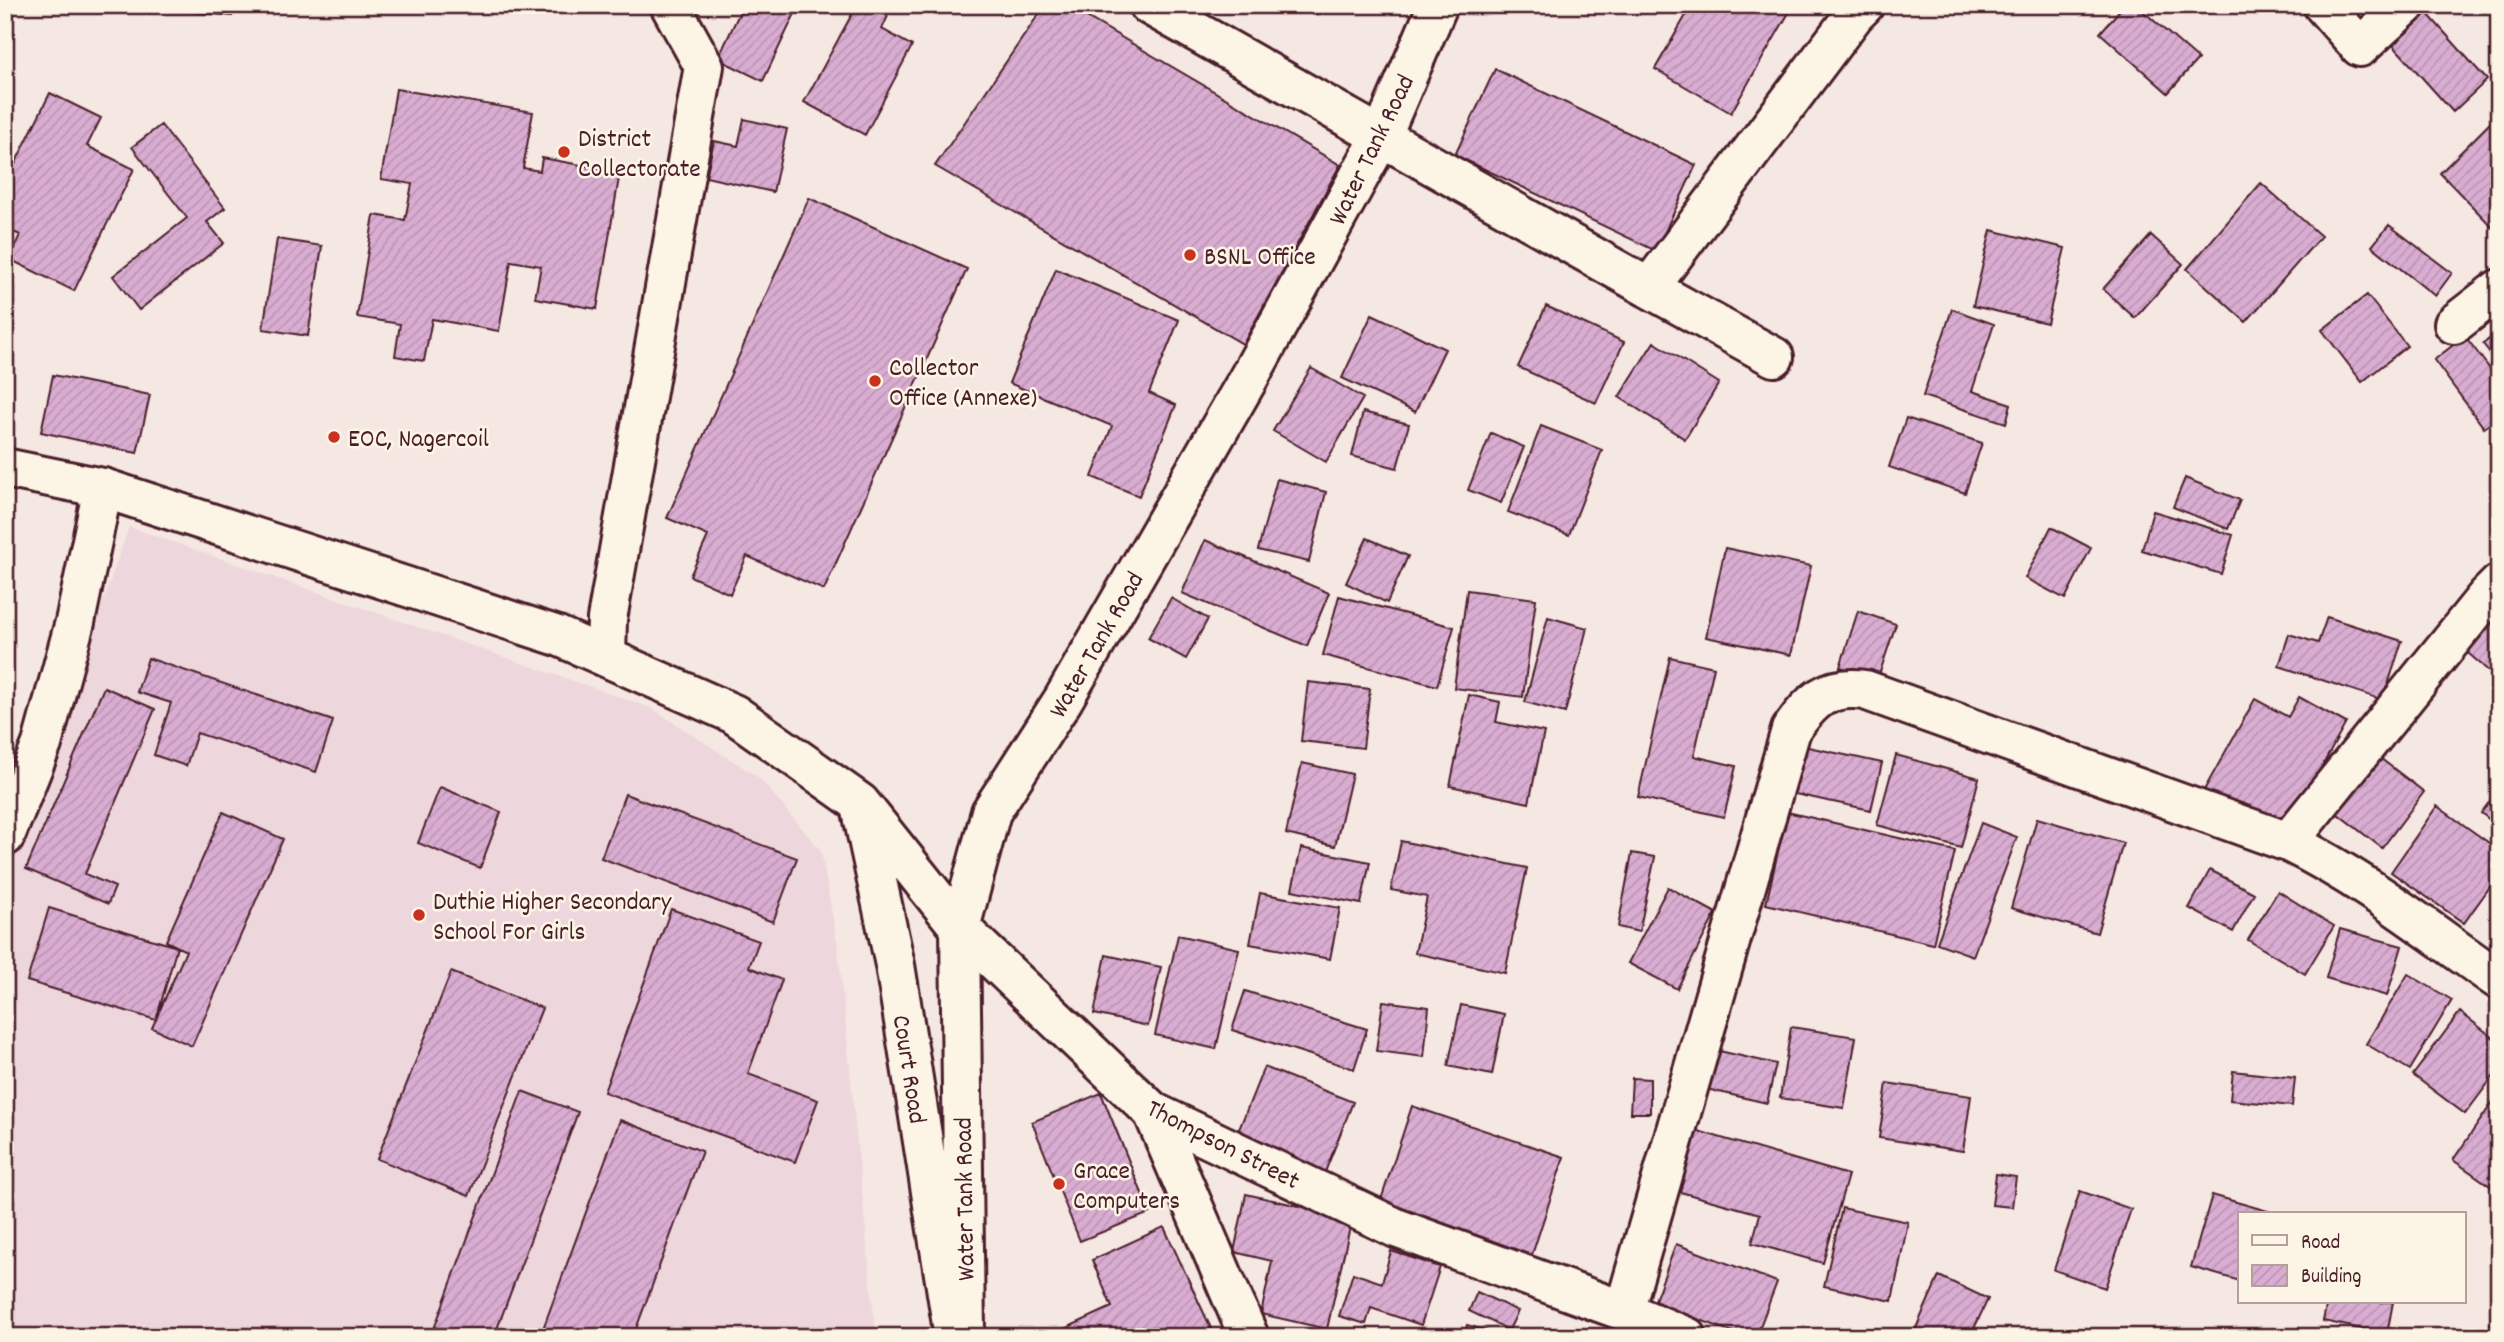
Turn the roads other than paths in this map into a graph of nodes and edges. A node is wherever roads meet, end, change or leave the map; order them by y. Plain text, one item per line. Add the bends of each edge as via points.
1 (670, 5) edge
2 (1149, 5) edge
3 (1438, 5) edge
4 (1864, 5) edge
5 (2322, 5) edge
6 (2406, 5) edge
7 (1382, 135) junction
8 (1649, 288) junction
9 (2499, 289) edge
10 (2454, 324) dead end
11 (1773, 357) dead end
12 (5, 468) edge
13 (103, 488) junction
14 (2499, 584) edge
15 (606, 657) junction
16 (860, 803) junction
17 (5, 836) edge
18 (2288, 842) junction
19 (960, 928) junction
20 (2499, 980) edge
21 (1153, 1112) junction
22 (1624, 1311) junction
23 (954, 1337) edge
24 (965, 1337) edge
25 (1250, 1337) edge
26 (1687, 1337) edge

1 - 15 street via 704,66 607,619
2 - 7 street
3 - 7 street, Water Tank Road
4 - 8 street
5 - 6 street via 2360,47
7 - 8 street
7 - 19 street, Water Tank Road via 1063,700 991,812
8 - 11 street
9 - 10 street
12 - 13 street, Thompson Street
13 - 15 street, Thompson Street via 558,636
13 - 17 street via 75,622 41,744
14 - 18 street
15 - 16 street, Thompson Street via 734,714
16 - 19 street, Thompson Street
16 - 23 street, Court Road via 895,965
18 - 20 street via 2357,879
18 - 22 street via 1865,691 1847,688 1808,706 1791,730
19 - 21 street, Thompson Street
19 - 24 street, Water Tank Road
21 - 22 street, Thompson Street via 1396,1228
21 - 25 street
22 - 26 street, Thompson Street

